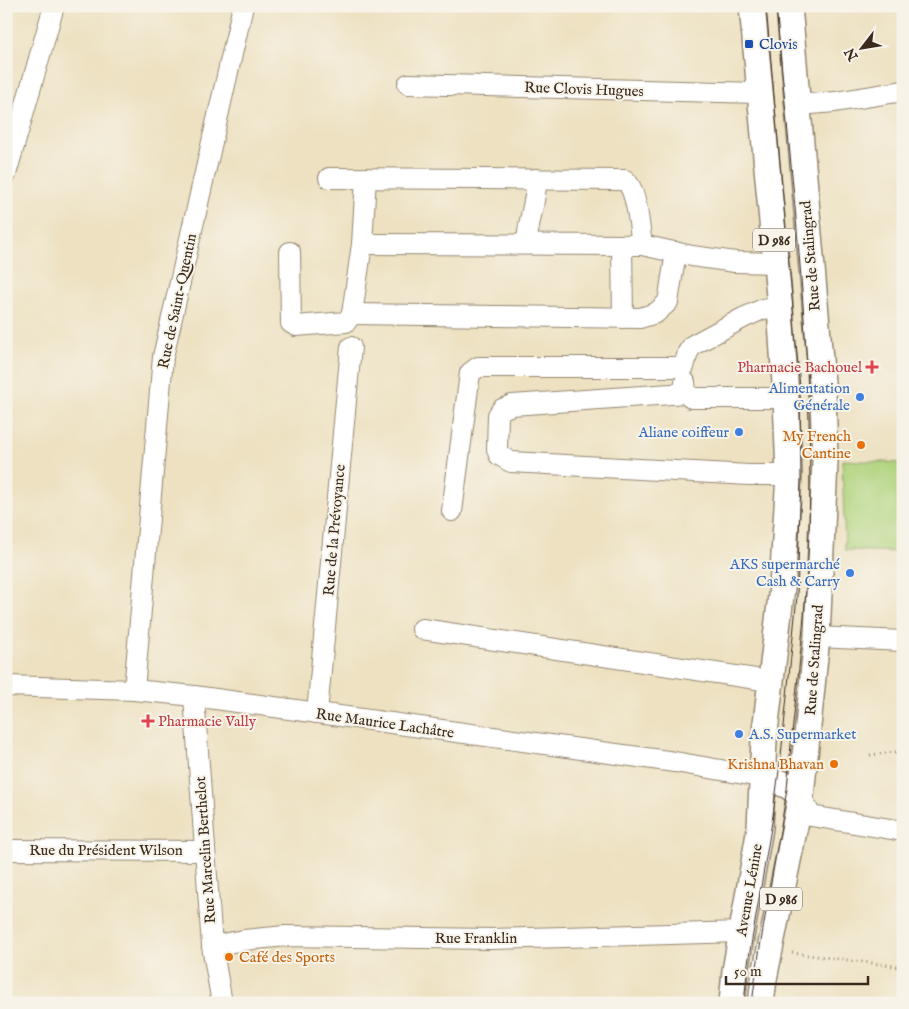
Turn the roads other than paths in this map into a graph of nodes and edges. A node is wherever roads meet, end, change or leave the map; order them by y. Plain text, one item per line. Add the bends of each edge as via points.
1 (54, 6) edge
2 (243, 6) edge
3 (752, 6) edge
4 (789, 6) edge
5 (408, 84) dead end
6 (903, 91) edge
7 (760, 93) junction
8 (798, 105) junction
9 (6, 174) edge
10 (329, 178) dead end
11 (366, 178) junction
12 (536, 179) junction
13 (362, 244) junction
14 (527, 244) junction
15 (632, 245) junction
16 (290, 252) dead end
17 (676, 252) junction
18 (776, 263) junction
19 (780, 307) junction
20 (352, 314) junction
21 (623, 318) junction
22 (351, 347) dead end
23 (684, 368) junction
24 (686, 393) junction
25 (786, 398) junction
26 (789, 475) junction
27 (452, 511) dead end
28 (422, 628) dead end
29 (817, 637) junction
30 (903, 641) edge
31 (770, 681) junction
32 (6, 686) edge
33 (134, 690) junction
34 (194, 696) junction
35 (317, 714) junction
36 (761, 777) junction
37 (802, 796) junction
38 (903, 831) edge
39 (6, 850) edge
40 (205, 851) junction
41 (742, 932) junction
42 (212, 946) junction
43 (222, 1003) edge
44 (732, 1003) edge
45 (761, 1003) edge

1 - 9 street
2 - 33 street, Rue de Saint-Quentin via 163,357
3 - 7 main road, D 986
4 - 8 main road, Rue de Stalingrad / D 986
5 - 7 street, Rue Clovis Hugues
6 - 8 street
7 - 18 main road, D 986
8 - 29 main road, Rue de Stalingrad / D 986 via 823,394 825,462
10 - 11 street
11 - 12 street
11 - 13 street
12 - 14 street
12 - 15 street via 625,180 634,196
13 - 14 street
13 - 20 street
14 - 15 street
15 - 17 street
15 - 21 street
16 - 20 street via 291,323 296,326 346,322
17 - 18 street via 735,262
17 - 21 street via 668,302 656,313 640,318
18 - 19 main road, D 986
19 - 23 street via 763,309 693,345
19 - 25 main road, D 986
20 - 21 street
22 - 35 street, Rue de la Prévoyance
23 - 24 street
23 - 27 street via 478,367 470,373
24 - 25 street via 691,398
24 - 26 street via 512,405 498,414 497,449 499,455 511,462
25 - 26 main road, D 986
26 - 31 main road, D 986 via 782,587
28 - 31 street
29 - 30 street
29 - 37 main road, Rue de Stalingrad / D 986
31 - 36 main road, D 986
32 - 33 street, Rue Maurice Lachâtre
33 - 34 street, Rue Maurice Lachâtre
34 - 35 street, Rue Maurice Lachâtre
34 - 40 street, Rue Marcelin Berthelot
35 - 36 street, Rue Maurice Lachâtre via 675,762
36 - 37 main road via 787,785
36 - 41 main road, Avenue Lénine / D 986 via 760,828
37 - 38 street via 811,816
37 - 45 main road, D 986
39 - 40 street, Rue du Président Wilson
40 - 42 street, Rue Marcelin Berthelot
41 - 42 street, Rue Franklin via 493,939 286,936
41 - 44 main road, Avenue Lénine / D 986
42 - 43 street, Rue Marcelin Berthelot

